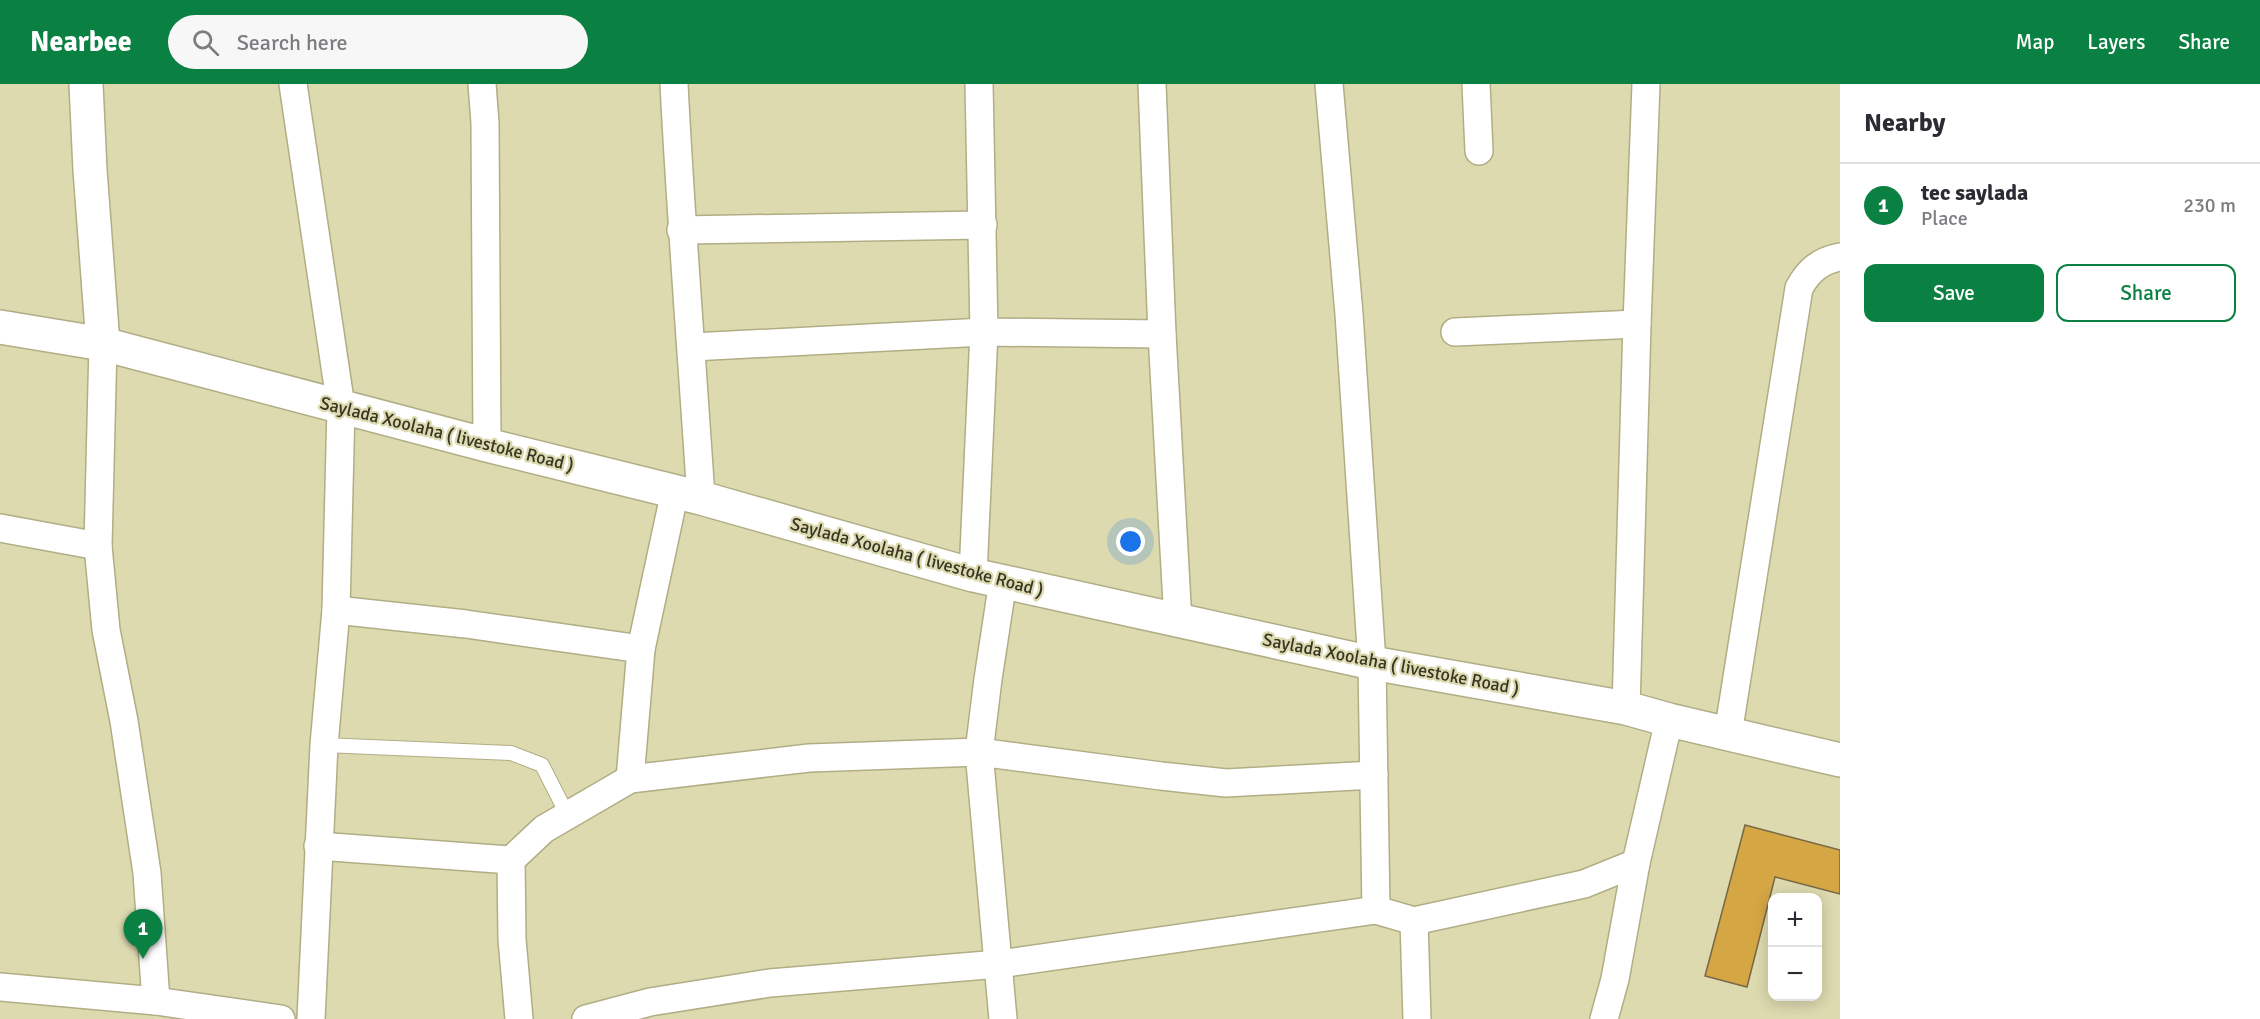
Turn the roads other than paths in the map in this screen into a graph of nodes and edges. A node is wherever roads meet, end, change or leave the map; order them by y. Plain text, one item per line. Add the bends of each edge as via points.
1 (86, 84) edge
2 (293, 84) edge
3 (482, 84) edge
4 (674, 84) edge
5 (979, 84) edge
6 (1152, 84) edge
7 (1329, 84) edge
8 (1476, 84) edge
9 (1646, 84) edge
10 (1479, 151) dead end
11 (983, 225) junction
12 (681, 230) junction
13 (1840, 257) edge
14 (1637, 324) junction
15 (0, 327) edge
16 (984, 332) junction
17 (1455, 332) dead end
18 (1162, 334) junction
19 (104, 344) junction
20 (692, 347) junction
21 (341, 407) junction
22 (487, 445) junction
23 (688, 494) junction
24 (0, 528) edge
25 (98, 546) junction
26 (988, 578) junction
27 (336, 610) junction
28 (1178, 622) junction
29 (641, 649) junction
30 (1372, 663) junction
31 (1626, 708) junction
32 (1669, 720) junction
33 (1728, 734) junction
34 (324, 745) junction
35 (980, 752) junction
36 (1840, 759) edge
37 (1374, 775) junction
38 (630, 779) junction
39 (567, 814) junction
40 (318, 846) junction
41 (511, 860) junction
42 (1636, 863) junction
43 (1376, 910) junction
44 (1414, 921) junction
45 (999, 964) junction
46 (0, 987) edge
47 (156, 1001) junction
48 (281, 1019) edge
49 (311, 1019) edge
50 (519, 1019) edge
51 (586, 1019) edge
52 (1003, 1019) edge
53 (1417, 1019) edge
54 (1604, 1019) edge

1 - 19 street
2 - 21 street
3 - 22 street
4 - 12 street
5 - 11 street
6 - 18 street
7 - 30 street
8 - 10 street
9 - 14 street
11 - 12 street
11 - 16 street
12 - 20 street
13 - 33 street via 1816,266 1799,288
14 - 17 street
14 - 31 street
15 - 19 street, Saylada Xoolaha ( livestoke Road )
16 - 18 street
16 - 20 street
16 - 26 street
18 - 28 street
19 - 21 street, Saylada Xoolaha ( livestoke Road )
19 - 25 street
20 - 23 street
21 - 22 street, Saylada Xoolaha ( livestoke Road )
21 - 27 street
22 - 23 street, Saylada Xoolaha ( livestoke Road )
23 - 26 street, Saylada Xoolaha ( livestoke Road )
23 - 29 street
24 - 25 street
25 - 47 street via 106,630 147,873
26 - 28 street, Saylada Xoolaha ( livestoke Road )
26 - 35 street via 988,679
27 - 29 street
27 - 34 street
28 - 30 street, Saylada Xoolaha ( livestoke Road )
29 - 38 street
30 - 31 street, Saylada Xoolaha ( livestoke Road )
30 - 37 street
31 - 32 street, Saylada Xoolaha ( livestoke Road )
32 - 33 street, Saylada Xoolaha ( livestoke Road )
32 - 42 street
33 - 36 street, Saylada Xoolaha ( livestoke Road )
34 - 39 lane via 511,753 542,765
34 - 40 street
35 - 37 street via 1226,783
35 - 38 street via 809,758
35 - 45 street
37 - 43 street
38 - 39 street
39 - 41 street via 544,829
40 - 41 street
40 - 49 street
41 - 50 street
42 - 44 street via 1584,885
42 - 54 street via 1616,979
43 - 44 street
43 - 45 street
44 - 53 street
45 - 51 street via 770,983 650,1002
45 - 52 street
46 - 47 street
47 - 48 street

